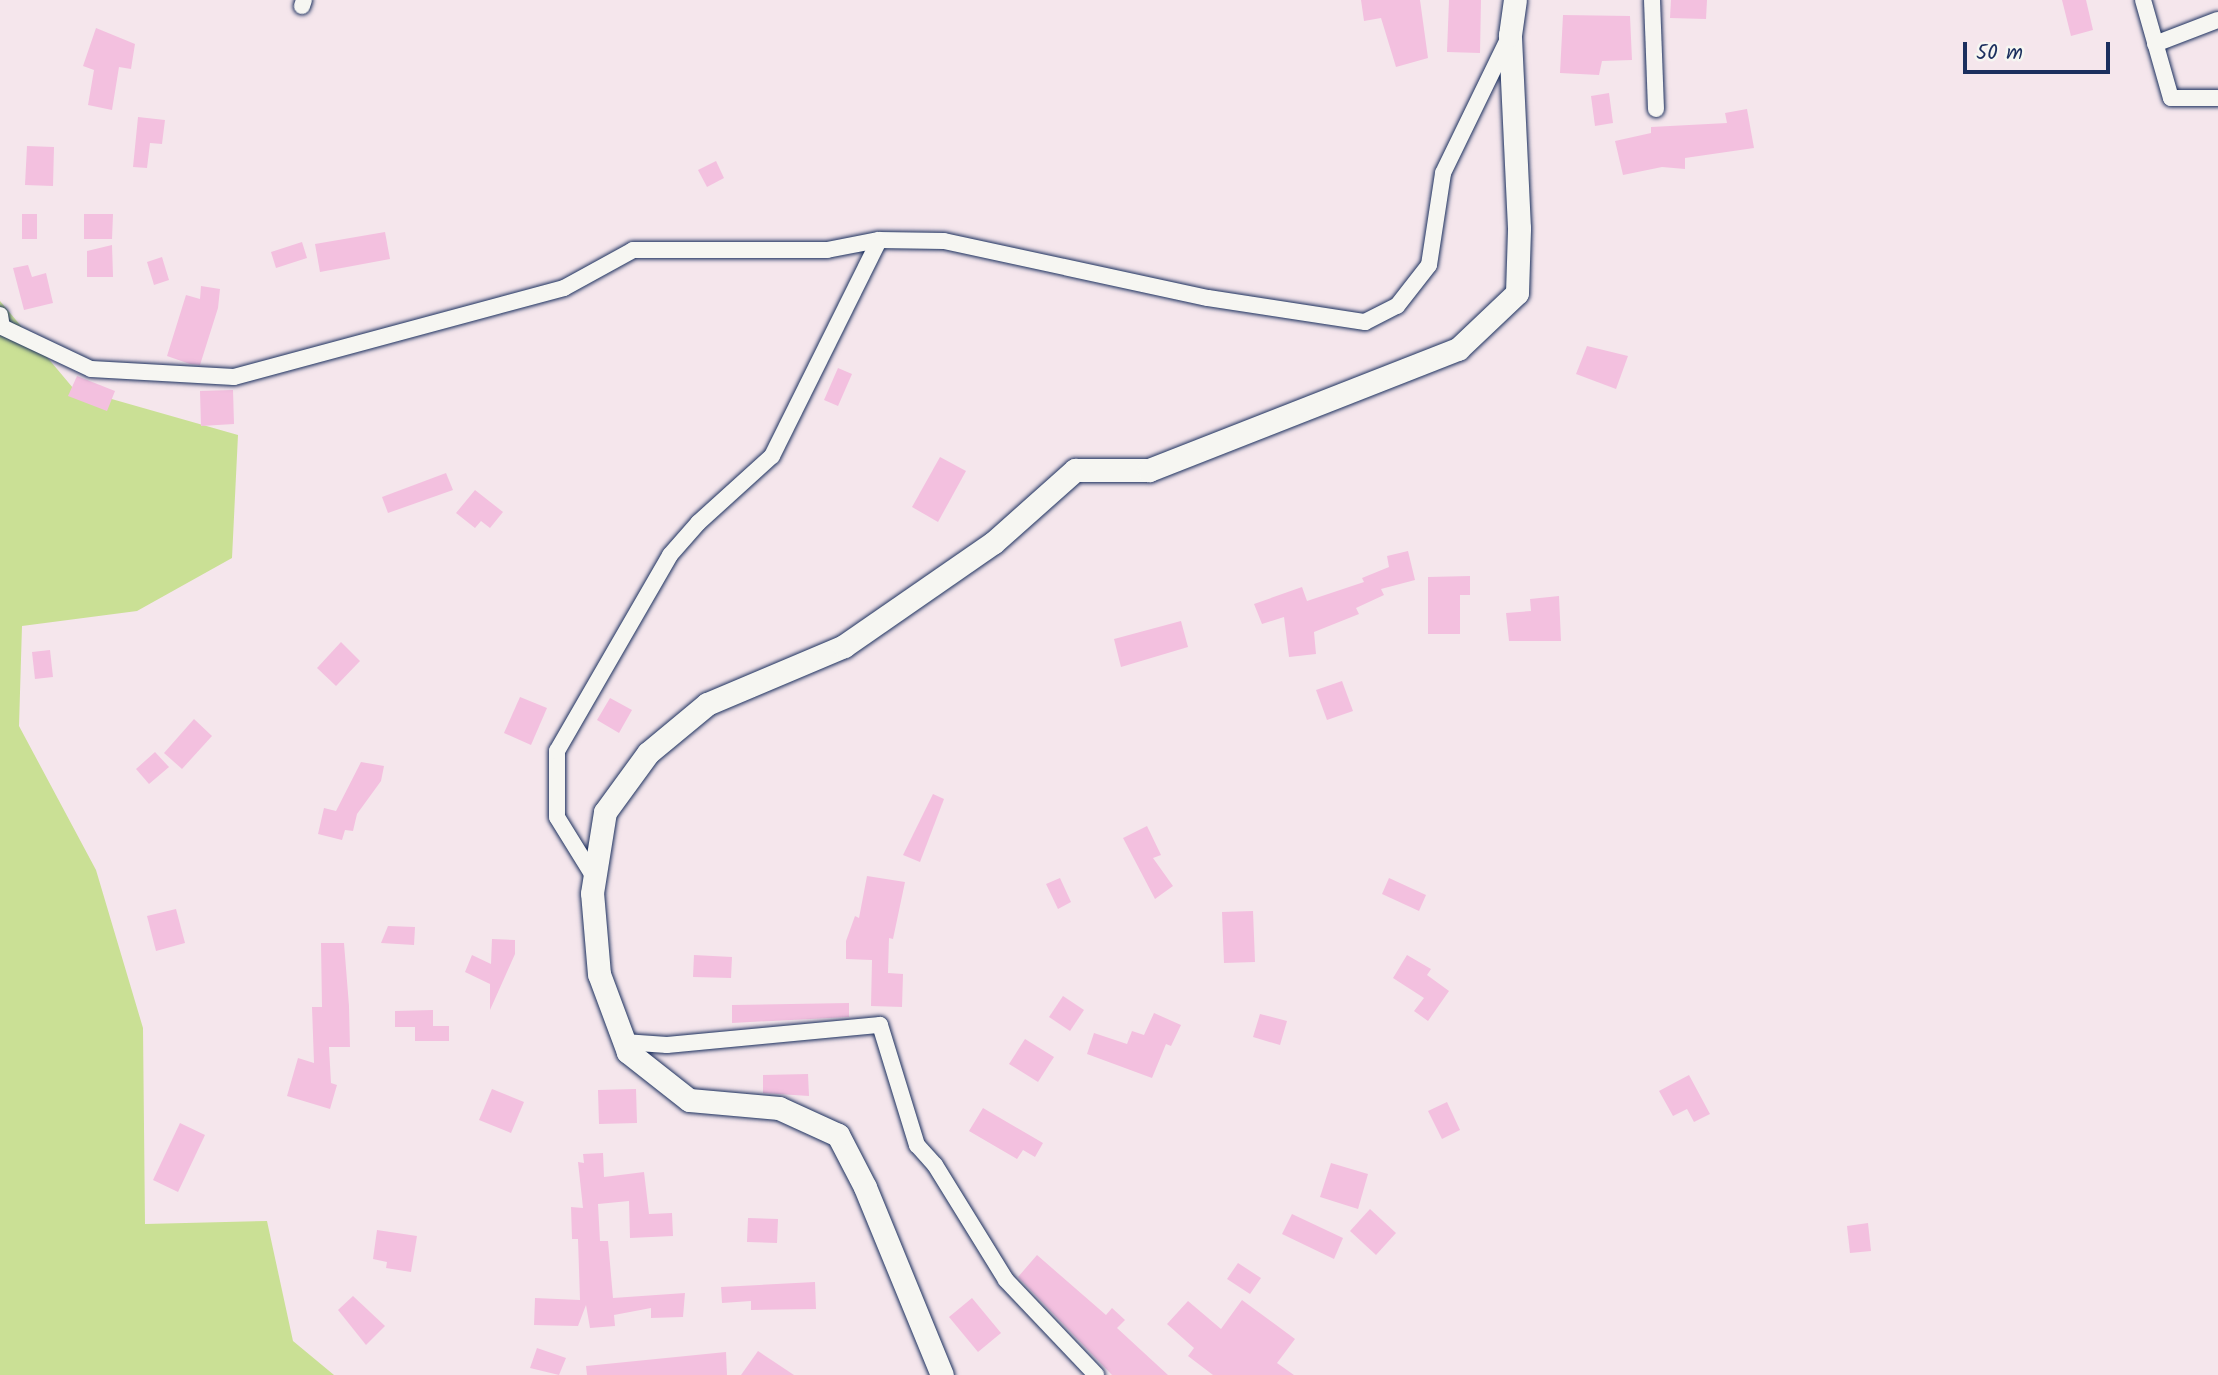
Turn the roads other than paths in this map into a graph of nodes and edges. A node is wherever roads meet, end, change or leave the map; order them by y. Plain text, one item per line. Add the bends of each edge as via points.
1 (1515, 0) edge
2 (1652, 0) edge
3 (2143, 0) edge
4 (2218, 20) edge
5 (1510, 35) junction
6 (2155, 44) junction
7 (2218, 98) edge
8 (1656, 109) dead end
9 (879, 240) junction
10 (0, 315) edge
11 (594, 877) junction
12 (624, 1042) junction
13 (942, 1375) edge
14 (1096, 1375) edge

1 - 5 main road
2 - 8 street
3 - 6 street
4 - 6 street
5 - 9 street via 1443,173 1429,265 1397,306 1365,323 1208,298 944,240
5 - 11 main road via 1519,228 1517,293 1458,349 1149,470 1075,470 993,542 844,646 707,704 648,753 605,812
6 - 7 street via 2171,98
9 - 10 street via 827,250 633,250 564,288 234,377 91,369 2,327
9 - 11 street via 772,456 670,555 557,751 557,817
11 - 12 main road via 598,974
12 - 13 main road via 628,1052 689,1100 779,1108 838,1135 865,1187
12 - 14 street via 667,1045 880,1026 917,1145 935,1164 1006,1280

